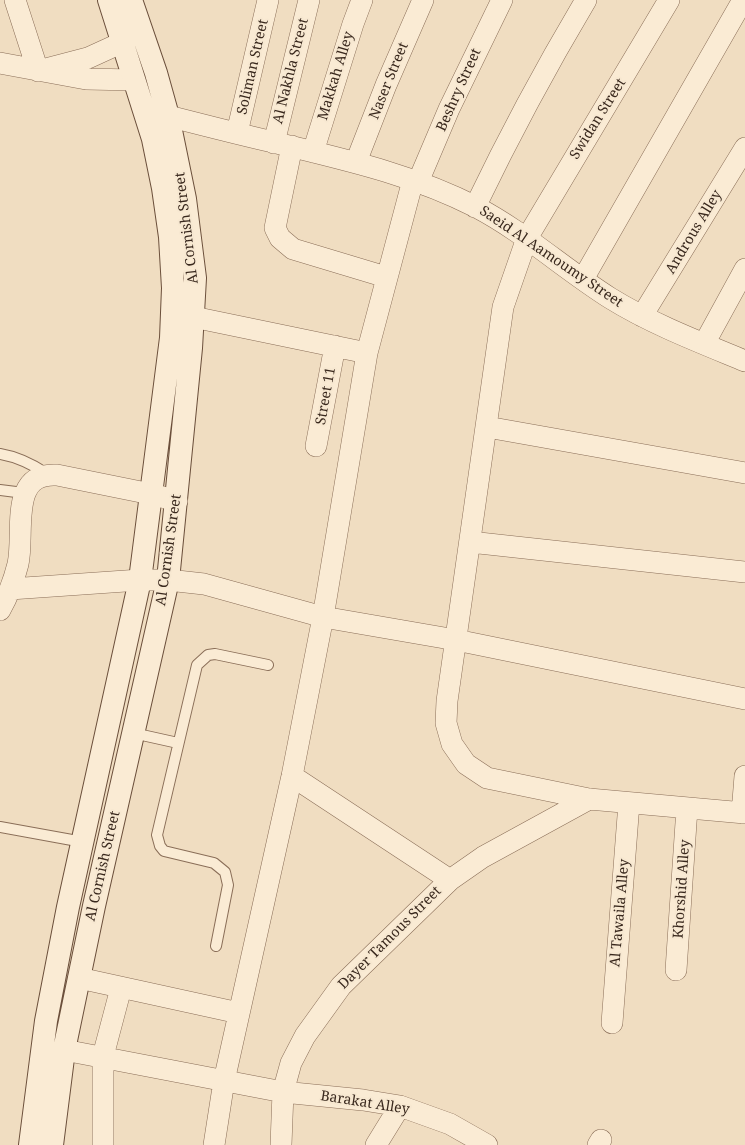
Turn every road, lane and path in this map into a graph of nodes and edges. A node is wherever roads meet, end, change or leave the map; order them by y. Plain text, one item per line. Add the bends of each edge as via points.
1 (15, 0) edge
2 (109, 0) edge
3 (130, 0) edge
4 (268, 0) edge
5 (309, 0) edge
6 (362, 0) edge
7 (423, 0) edge
8 (502, 0) edge
9 (586, 0) edge
10 (669, 0) edge
11 (743, 0) edge
12 (123, 42) junction
13 (0, 63) edge
14 (38, 71) junction
15 (134, 80) junction
16 (168, 116) junction
17 (238, 133) junction
18 (283, 145) junction
19 (745, 148) edge
20 (313, 152) junction
21 (356, 162) junction
22 (416, 181) junction
23 (475, 207) junction
24 (527, 238) junction
25 (745, 269) edge
26 (386, 277) junction
27 (583, 279) junction
28 (642, 316) junction
29 (193, 317) junction
30 (704, 344) junction
31 (335, 346) junction
32 (367, 354) junction
33 (745, 361) edge
34 (487, 427) junction
35 (316, 446) dead end
36 (0, 454) edge
37 (745, 473) edge
38 (47, 474) junction
39 (0, 490) edge
40 (24, 493) junction
41 (151, 494) junction
42 (177, 501) junction
43 (470, 542) junction
44 (745, 572) edge
45 (140, 580) junction
46 (168, 580) junction
47 (10, 589) junction
48 (0, 610) edge
49 (323, 617) junction
50 (456, 640) junction
51 (268, 665) dead end
52 (745, 699) edge
53 (133, 734) junction
54 (178, 743) junction
55 (292, 776) junction
56 (745, 776) edge
57 (588, 799) junction
58 (629, 803) junction
59 (687, 808) junction
60 (743, 813) edge
61 (0, 827) edge
62 (83, 842) junction
63 (450, 880) junction
64 (216, 946) dead end
65 (676, 970) dead end
66 (79, 978) junction
67 (121, 988) junction
68 (239, 1013) junction
69 (612, 1023) dead end
70 (64, 1050) junction
71 (103, 1056) junction
72 (224, 1081) junction
73 (283, 1092) junction
74 (400, 1106) junction
75 (30, 1145) edge
76 (52, 1145) edge
77 (103, 1145) edge
78 (214, 1145) edge
79 (281, 1145) edge
80 (376, 1145) edge
81 (487, 1145) edge

1 - 14 street
2 - 12 main road, Al Cornish Street
3 - 16 main road, Al Cornish Street
4 - 17 street, Soliman Street
5 - 18 street, Al Nakhla Street
6 - 20 street, Makkah Alley
7 - 21 street, Naser Street
8 - 22 street, Beshry Street
9 - 23 street via 550,60
10 - 24 street, Swidan Street
11 - 27 street
12 - 14 street via 88,58
12 - 15 main road, Al Cornish Street
13 - 14 street
14 - 15 street via 86,79
15 - 41 main road, Al Cornish Street via 152,139 163,188 173,288 171,338
16 - 17 street, Saeid Al Aamoumy Street
16 - 29 main road, Al Cornish Street via 191,238
17 - 18 street, Saeid Al Aamoumy Street
18 - 20 street, Saeid Al Aamoumy Street
18 - 26 street, Al Nakhla Street via 275,228 280,238 293,249
19 - 28 street, Androus Alley
20 - 21 street, Saeid Al Aamoumy Street
21 - 22 street, Saeid Al Aamoumy Street
22 - 23 street, Saeid Al Aamoumy Street
22 - 26 street, Beshry Street
23 - 24 street, Saeid Al Aamoumy Street
24 - 27 street, Saeid Al Aamoumy Street
24 - 34 street, Swidan Street via 503,307
25 - 30 street
26 - 32 street, Beshry Street
27 - 28 street, Saeid Al Aamoumy Street
28 - 30 street, Saeid Al Aamoumy Street
29 - 31 street
29 - 42 main road, Al Cornish Street
30 - 33 street, Saeid Al Aamoumy Street
31 - 32 street
31 - 35 street, Street 11
32 - 49 street, Beshry Street
34 - 37 street
34 - 43 street, Swidan Street
36 - 38 lane via 34,465
38 - 40 street via 37,478
38 - 41 street
39 - 40 lane
40 - 47 street via 21,545
41 - 42 street
41 - 45 main road, Al Cornish Street
42 - 46 main road, Al Cornish Street
43 - 44 street
43 - 50 street, Swidan Street
45 - 46 street
45 - 47 street
45 - 62 main road, Al Cornish Street
46 - 49 street via 204,584
46 - 53 main road, Al Cornish Street
47 - 48 street
49 - 50 street
49 - 55 street, Beshry Street
50 - 52 street
50 - 57 street, Swidan Street via 446,717 448,734 458,755 486,778
51 - 54 lane via 215,654 202,659 195,671
53 - 54 lane
53 - 66 main road, Al Cornish Street
54 - 64 lane via 158,841 169,854 214,863 225,872 228,885
55 - 63 street
55 - 68 street, Beshry Street
56 - 60 street
57 - 58 street, Swidan Street
57 - 63 street, Dayer Tamous Street via 483,857
58 - 59 street, Swidan Street
58 - 69 street, Al Tawaila Alley
59 - 60 street, Swidan Street
59 - 65 street, Khorshid Alley
61 - 62 lane
62 - 75 main road, Al Cornish Street via 46,1021
63 - 73 street, Dayer Tamous Street via 341,986 305,1036 291,1063
66 - 67 street
66 - 70 main road, Al Cornish Street
67 - 68 street
67 - 71 street
68 - 72 street, Beshry Street
70 - 71 street, Barakat Alley
70 - 76 main road, Al Cornish Street
71 - 72 street, Barakat Alley
71 - 77 street
72 - 73 street, Barakat Alley
72 - 78 street, Beshry Street
73 - 74 street, Barakat Alley
73 - 79 street, Dayer Tamous Street
74 - 80 street
74 - 81 street, Barakat Alley via 450,1124

